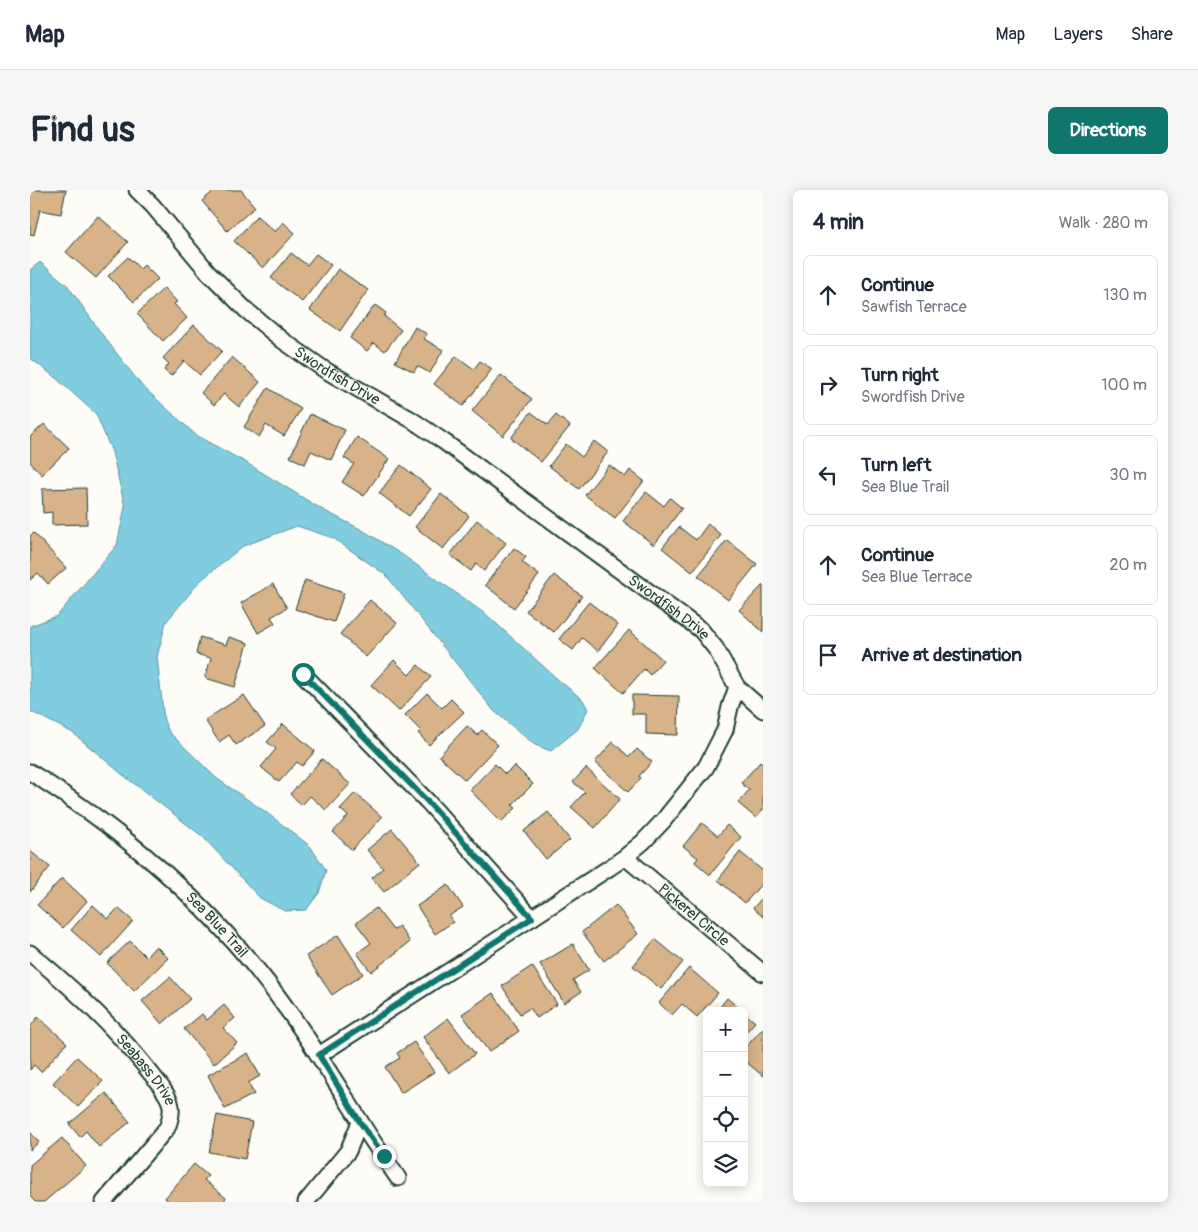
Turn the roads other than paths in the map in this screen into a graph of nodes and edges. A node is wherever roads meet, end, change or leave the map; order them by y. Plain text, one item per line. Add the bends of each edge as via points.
1 (137, 190) edge
2 (303, 674) dead end
3 (737, 687) junction
4 (763, 710) edge
5 (30, 772) edge
6 (625, 857) junction
7 (532, 918) junction
8 (30, 953) edge
9 (763, 973) edge
10 (319, 1055) junction
11 (360, 1122) junction
12 (398, 1178) dead end
13 (104, 1202) edge
14 (306, 1202) edge

1 - 3 street, Swordfish Drive via 209,273 282,340 325,370 412,420 701,630 716,649
2 - 7 street via 428,802
3 - 4 street
3 - 6 street via 725,730 706,767 663,820
5 - 10 street, Sea Blue Trail via 78,804 172,879 254,967
6 - 7 street
6 - 9 street, Pickerel Circle
7 - 10 street
8 - 13 street, Seabass Drive via 102,1018 139,1059 170,1102 172,1114 167,1128
10 - 11 street, Sea Blue Trail
11 - 12 street, Sea Blue Trail
11 - 14 street via 348,1151

